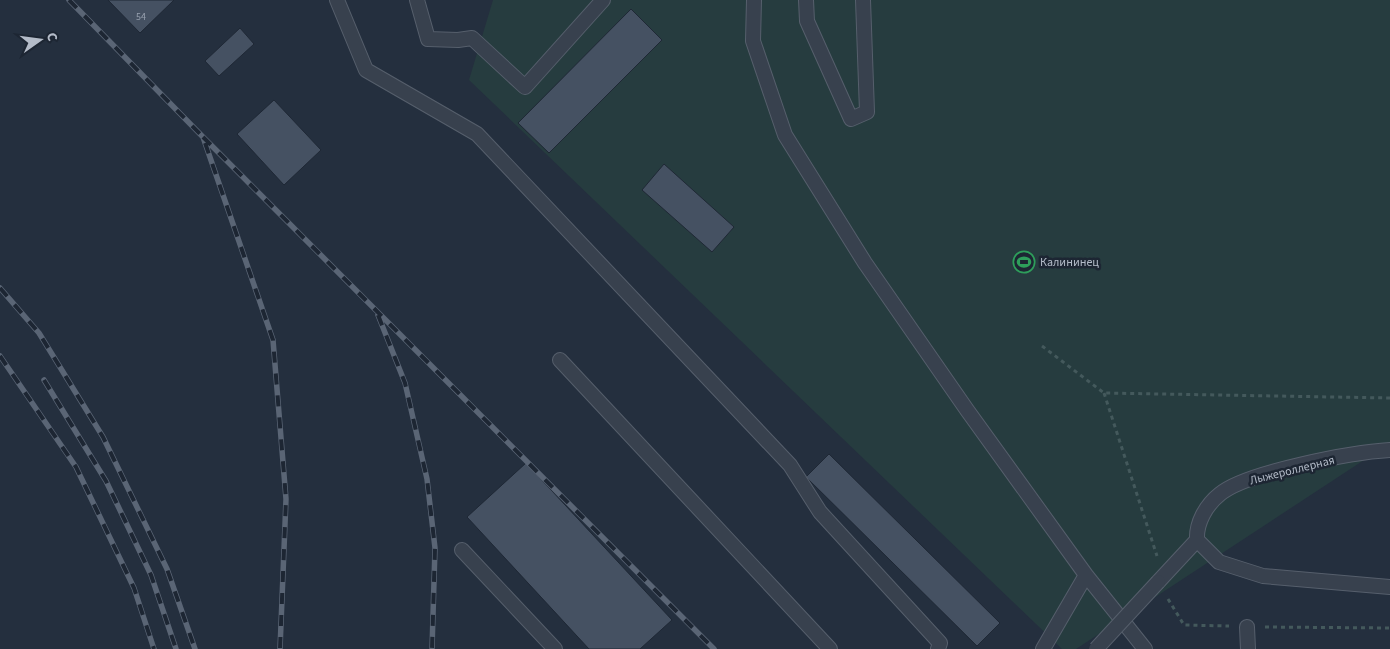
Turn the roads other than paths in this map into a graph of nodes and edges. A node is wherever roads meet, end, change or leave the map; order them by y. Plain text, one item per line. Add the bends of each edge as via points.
1 (337, 0) edge
2 (417, 0) edge
3 (603, 0) edge
4 (754, 0) edge
5 (806, 0) edge
6 (863, 0) edge
7 (560, 360) dead end
8 (1390, 450) edge
9 (1197, 540) junction
10 (462, 550) dead end
11 (1086, 575) junction
12 (1390, 587) edge
13 (1247, 627) dead end
14 (555, 649) edge
15 (830, 649) edge
16 (938, 649) edge
17 (1043, 649) edge
18 (1096, 649) edge
19 (1146, 649) edge
20 (1248, 649) edge

1 - 16 lane via 366,70 477,134 790,465 820,512 940,643
2 - 3 lane via 428,39 472,38 525,87
4 - 11 lane via 753,41 785,135 865,264
5 - 6 lane via 807,21 850,119 868,112
7 - 15 lane
8 - 9 lane, Лыжероллерная via 1300,465 1248,480 1220,494 1205,511 1197,529
9 - 12 lane via 1219,562 1263,576
9 - 18 lane, Лыжероллерная, bridge
10 - 14 lane
11 - 17 lane
11 - 19 lane
13 - 20 lane

